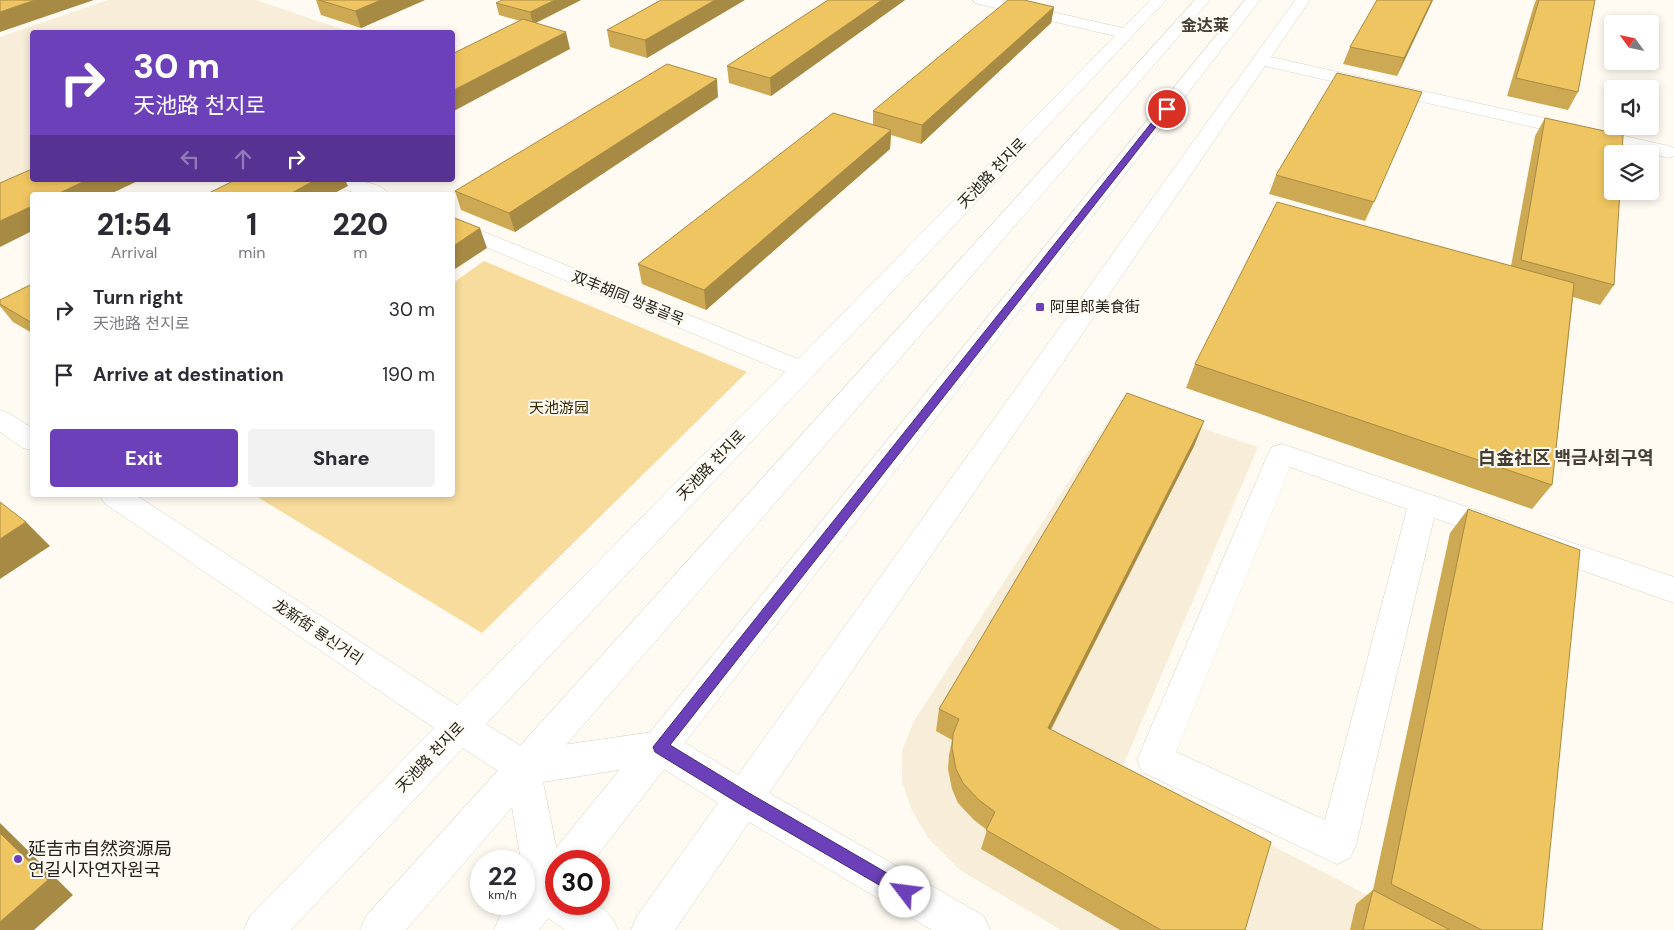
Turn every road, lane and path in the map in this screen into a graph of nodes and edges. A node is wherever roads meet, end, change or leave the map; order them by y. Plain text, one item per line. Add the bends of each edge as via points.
1 (980, 0) edge
2 (1159, 0) edge
3 (1203, 0) edge
4 (1253, 0) edge
5 (1303, 0) edge
6 (1127, 34) junction
7 (1261, 60) junction
8 (1669, 152) dead end
9 (349, 182) edge
10 (373, 192) edge
11 (455, 226) edge
12 (803, 370) junction
13 (0, 419) edge
14 (30, 440) edge
15 (117, 497) edge
16 (1423, 503) junction
17 (1674, 590) edge
18 (460, 726) junction
19 (660, 747) junction
20 (523, 768) junction
21 (743, 798) junction
22 (578, 850) edge
23 (545, 854) edge
24 (545, 902) edge
25 (581, 915) edge
26 (264, 930) edge
27 (380, 930) edge
28 (514, 930) edge
29 (598, 930) edge
30 (651, 930) edge
31 (970, 930) edge

1 - 6 street
2 - 6 street, 天池路 천지로
3 - 20 street
4 - 19 street
5 - 7 street
6 - 12 street, 天池路 천지로
7 - 8 street
7 - 21 street
9 - 10 street
11 - 12 street, 双丰胡同 쌍풍골목
12 - 18 street, 天池路 천지로
13 - 14 street
15 - 18 street, 龙新街 룡신거리
16 - 16 street via 1282,454 1155,760 1337,845
16 - 17 street
18 - 20 street, 龙新街 룡신거리
18 - 26 street, 天池路 천지로
19 - 20 street
19 - 21 street
19 - 22 street
20 - 23 street
20 - 27 street
21 - 30 street
21 - 31 street
24 - 28 street
25 - 29 street

